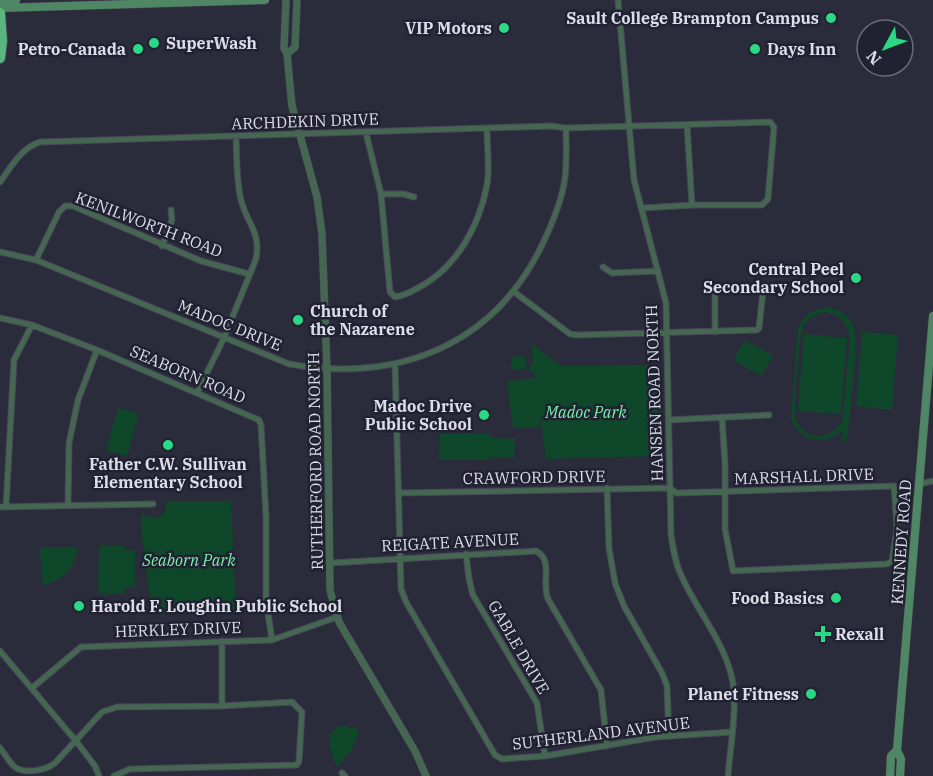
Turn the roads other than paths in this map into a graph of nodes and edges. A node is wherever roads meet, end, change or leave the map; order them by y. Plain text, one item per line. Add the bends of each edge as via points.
1 (16, 0) edge
2 (266, 0) edge
3 (286, 0) edge
4 (297, 0) edge
5 (618, 0) edge
6 (0, 1) edge
7 (0, 8) edge
8 (0, 13) edge
9 (287, 54) junction
10 (0, 58) edge
11 (687, 125) junction
12 (629, 127) junction
13 (566, 128) junction
14 (487, 129) junction
15 (366, 133) junction
16 (299, 135) junction
17 (237, 137) junction
18 (0, 182) edge
19 (381, 194) junction
20 (414, 197) dead end
21 (692, 205) junction
22 (642, 208) junction
23 (171, 210) dead end
24 (162, 246) junction
25 (0, 252) edge
26 (36, 260) junction
27 (603, 267) dead end
28 (658, 271) junction
29 (249, 274) junction
30 (513, 291) junction
31 (933, 316) edge
32 (0, 318) edge
33 (32, 325) junction
34 (716, 332) junction
35 (667, 333) junction
36 (932, 336) edge
37 (224, 338) junction
38 (97, 350) junction
39 (395, 364) junction
40 (327, 369) junction
41 (197, 393) junction
42 (924, 412) junction
43 (933, 412) edge
44 (769, 415) dead end
45 (722, 417) junction
46 (669, 420) junction
47 (933, 481) edge
48 (919, 483) junction
49 (607, 488) junction
50 (670, 488) junction
51 (398, 493) junction
52 (724, 493) junction
53 (153, 504) dead end
54 (68, 505) junction
55 (3, 507) edge
56 (466, 554) junction
57 (400, 558) junction
58 (331, 563) junction
59 (337, 617) junction
60 (272, 640) junction
61 (222, 641) junction
62 (0, 651) edge
63 (32, 688) junction
64 (222, 706) junction
65 (732, 732) junction
66 (669, 736) junction
67 (76, 741) junction
68 (608, 746) junction
69 (0, 748) edge
70 (897, 750) junction
71 (544, 756) junction
72 (99, 776) edge
73 (114, 776) edge
74 (426, 776) edge
75 (728, 776) edge
76 (890, 776) edge
77 (900, 776) edge

1 - 6 main road
2 - 7 main road
3 - 9 street, RUTHERFORD ROAD NORTH
4 - 9 street via 295,47
5 - 12 street, HANSEN ROAD NORTH
8 - 10 highway
9 - 16 street, RUTHERFORD ROAD NORTH
11 - 12 street, ARCHDEKIN DRIVE
11 - 21 street
11 - 21 street, ARCHDEKIN DRIVE via 770,122 774,127 765,203
12 - 13 street, ARCHDEKIN DRIVE
12 - 22 street, HANSEN ROAD NORTH via 634,180
13 - 14 street, ARCHDEKIN DRIVE
13 - 30 street, MADOC DRIVE via 566,176 560,203 534,261
14 - 15 street, ARCHDEKIN DRIVE
14 - 19 street via 487,183 468,237 451,264 431,281 402,296 395,297 390,292
15 - 16 street, ARCHDEKIN DRIVE
15 - 19 street
16 - 17 street, ARCHDEKIN DRIVE
16 - 40 street, RUTHERFORD ROAD NORTH via 317,197 322,234
17 - 18 street, ARCHDEKIN DRIVE via 40,142 30,145
17 - 29 street via 241,201 257,238 256,259
19 - 20 street
21 - 22 street
22 - 28 street, HANSEN ROAD NORTH
23 - 24 street via 172,220
24 - 26 street, KENILWORTH ROAD via 73,206 65,206
24 - 29 street, KENILWORTH ROAD
25 - 26 street, MADOC DRIVE
26 - 37 street, MADOC DRIVE
27 - 28 street via 612,273
28 - 35 street, HANSEN ROAD NORTH via 666,303
29 - 37 street
30 - 35 street via 570,334
30 - 39 street, MADOC DRIVE via 493,313 458,340
31 - 36 main road, KENNEDY ROAD
32 - 33 street, SEABORN ROAD
33 - 38 street, SEABORN ROAD
33 - 55 street via 14,360
34 - 34 street via 757,330 762,289 715,290
34 - 35 street
35 - 46 street, HANSEN ROAD NORTH
36 - 42 main road, KENNEDY ROAD
37 - 40 street, MADOC DRIVE via 289,364
37 - 41 street
38 - 41 street, SEABORN ROAD
38 - 54 street via 78,400 69,443
39 - 40 street, MADOC DRIVE
39 - 51 street, SUTHERLAND AVENUE
40 - 58 street, RUTHERFORD ROAD NORTH
41 - 60 street, SEABORN ROAD via 255,417 261,425 266,600
42 - 43 street
42 - 48 main road, KENNEDY ROAD
44 - 45 street
45 - 46 street
45 - 52 street
46 - 50 street, HANSEN ROAD NORTH
47 - 48 street
48 - 70 main road, KENNEDY ROAD
49 - 50 street, CRAWFORD DRIVE
49 - 51 street, CRAWFORD DRIVE
49 - 66 street via 615,584 667,686
50 - 52 street, MARSHALL DRIVE via 676,493
50 - 65 street, HANSEN ROAD NORTH via 671,534 678,566 716,636 732,676
51 - 57 street, SUTHERLAND AVENUE
52 - 52 street, MARSHALL DRIVE via 725,529 733,571 892,561 897,528 894,486
53 - 54 street
54 - 55 street
56 - 57 street, REIGATE AVENUE
56 - 68 street, REIGATE AVENUE via 536,551 545,556 545,592 601,690
56 - 71 street, GABLE DRIVE via 473,595 537,704
57 - 58 street, REIGATE AVENUE
57 - 71 street, SUTHERLAND AVENUE via 401,589 406,602 495,755 502,759
58 - 59 street, RUTHERFORD ROAD NORTH via 330,590
59 - 60 street, HERKLEY DRIVE
59 - 74 street, RUTHERFORD ROAD NORTH
60 - 61 street, HERKLEY DRIVE
61 - 63 street, HERKLEY DRIVE via 81,647
61 - 64 street
62 - 63 street
63 - 67 street
64 - 67 street via 117,706 102,712
64 - 73 street via 292,702 298,706 302,712 297,765 130,769
65 - 66 street, SUTHERLAND AVENUE
65 - 75 street, HANSEN ROAD NORTH
66 - 68 street, SUTHERLAND AVENUE
67 - 69 street via 47,769 16,768
67 - 72 street
68 - 71 street, SUTHERLAND AVENUE
70 - 76 main road via 891,756
70 - 77 main road

